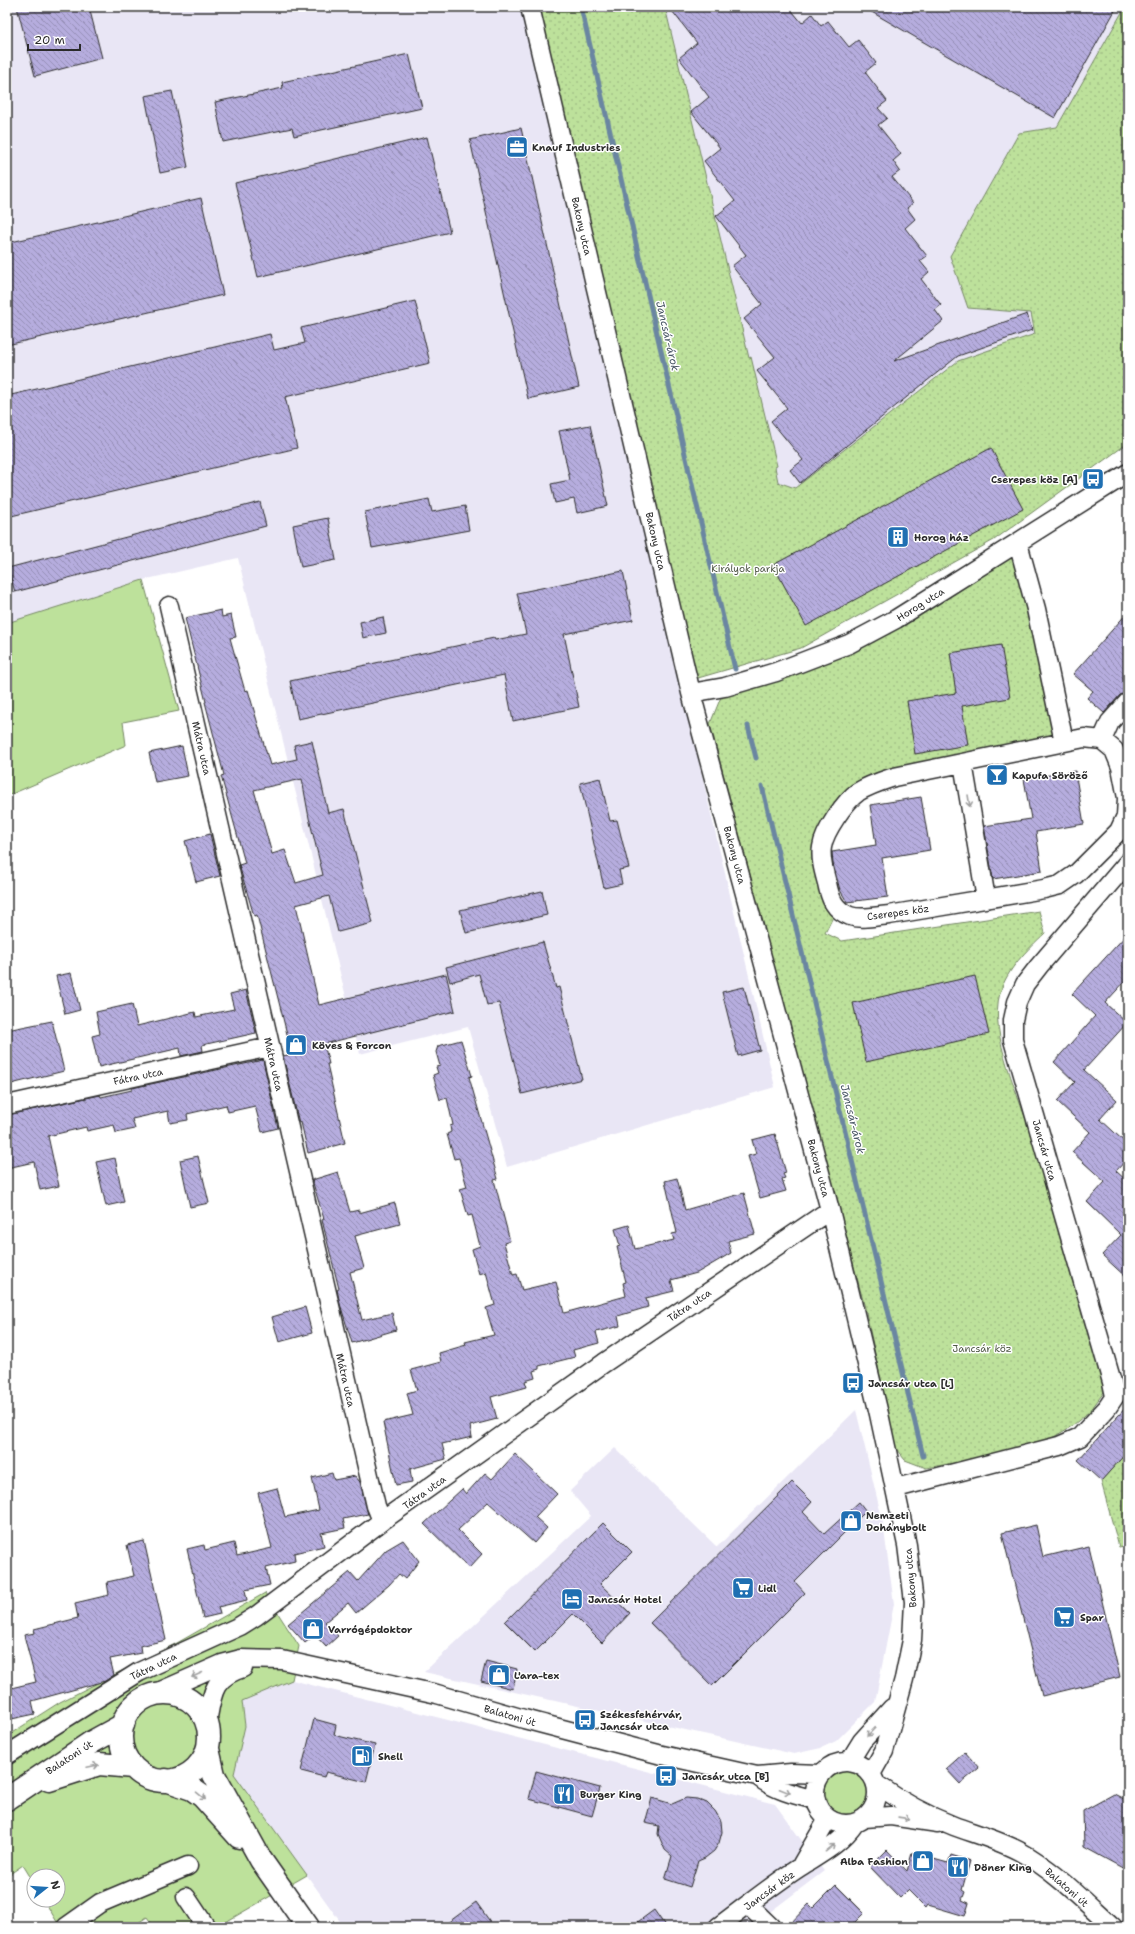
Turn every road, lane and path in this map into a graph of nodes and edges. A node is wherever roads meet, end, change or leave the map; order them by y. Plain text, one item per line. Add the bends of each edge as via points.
1 (530, 7) edge
2 (1128, 473) edge
3 (1018, 543) junction
4 (169, 606) dead end
5 (691, 693) junction
6 (1128, 702) edge
7 (1102, 740) junction
8 (1064, 742) junction
9 (963, 763) junction
10 (1128, 862) edge
11 (986, 899) junction
12 (270, 1047) junction
13 (7, 1104) edge
14 (830, 1210) junction
15 (896, 1488) junction
16 (382, 1521) junction
17 (262, 1659) junction
18 (147, 1697) junction
19 (896, 1704) junction
20 (207, 1723) junction
21 (123, 1725) junction
22 (208, 1749) junction
23 (7, 1755) edge
24 (849, 1762) junction
25 (132, 1767) junction
26 (821, 1774) junction
27 (757, 1776) junction
28 (874, 1779) junction
29 (166, 1780) junction
30 (12, 1795) edge
31 (816, 1800) junction
32 (828, 1819) junction
33 (860, 1821) junction
34 (952, 1825) junction
35 (261, 1860) junction
36 (188, 1866) dead end
37 (800, 1867) junction
38 (186, 1897) dead end
39 (748, 1905) junction
40 (66, 1927) edge
41 (206, 1927) edge
42 (308, 1927) edge
43 (718, 1927) edge
44 (771, 1927) edge
45 (1112, 1927) edge

1 - 5 street, Bakony utca
2 - 3 street, Horog utca
3 - 5 street, Horog utca via 896,619 849,644 776,672 725,687
3 - 8 street via 1036,609
4 - 12 street, Mátra utca
5 - 14 street, Bakony utca
6 - 7 street via 1110,722
7 - 8 street, Cserepes köz via 1084,738
7 - 11 street, Cserepes köz via 1114,750 1121,767 1127,798 1126,816 1119,830 1076,874 1060,885
8 - 9 street, Cserepes köz
9 -> 11 street
9 - 11 street, Cserepes köz via 894,777 857,793 826,830 821,848 822,865 830,896 837,909 850,916 866,918
10 - 15 street, Jancsár utca via 1025,984 1013,1020 1013,1040 1115,1396 1080,1437 1059,1446
12 - 13 street, Fátra utca
12 - 16 street, Mátra utca via 374,1499
14 - 15 street, Bakony utca
14 - 16 street, Tátra utca via 604,1363
15 - 19 street, Bakony utca via 908,1545 914,1602 912,1640
16 - 23 street, Tátra utca via 240,1626 139,1672
17 -> 18 street, Balatoni út via 242,1659 222,1664
17 - 20 street, Balatoni út via 231,1671 219,1681 211,1699
17 - 27 street, Balatoni út via 295,1662 416,1689 658,1754
18 - 20 main road via 166,1694 181,1696 196,1706
18 - 21 main road via 132,1709
19 -> 24 street, Bakony utca via 862,1741
19 - 28 street, Bakony utca
20 - 22 main road
21 - 25 main road via 124,1753
21 - 30 main road, Balatoni út via 92,1742
22 - 29 main road via 201,1763 192,1772 180,1778
22 - 35 main road via 214,1775
24 - 26 street via 838,1763
24 - 28 street via 857,1764
25 - 29 main road via 151,1779
30 -> 25 main road, Balatoni út via 88,1766 99,1764
26 - 27 street, Balatoni út
26 - 31 street via 816,1786
27 -> 31 street, Balatoni út via 788,1793
28 - 33 street via 878,1793 876,1803 872,1812
28 - 34 street, Balatoni út via 891,1794
29 -> 35 main road via 187,1787 202,1796
31 - 32 street via 818,1807
32 - 33 street via 836,1823
32 - 37 street, Jancsár köz
33 -> 34 street, Balatoni út via 891,1816
37 -> 33 street, Jancsár köz via 828,1850
34 - 45 street, Balatoni út via 1000,1841 1032,1858
35 - 42 main road
36 - 40 street via 100,1903
37 - 39 street, Jancsár köz
38 - 41 street
39 - 43 street, Jancsár köz
39 - 44 street

